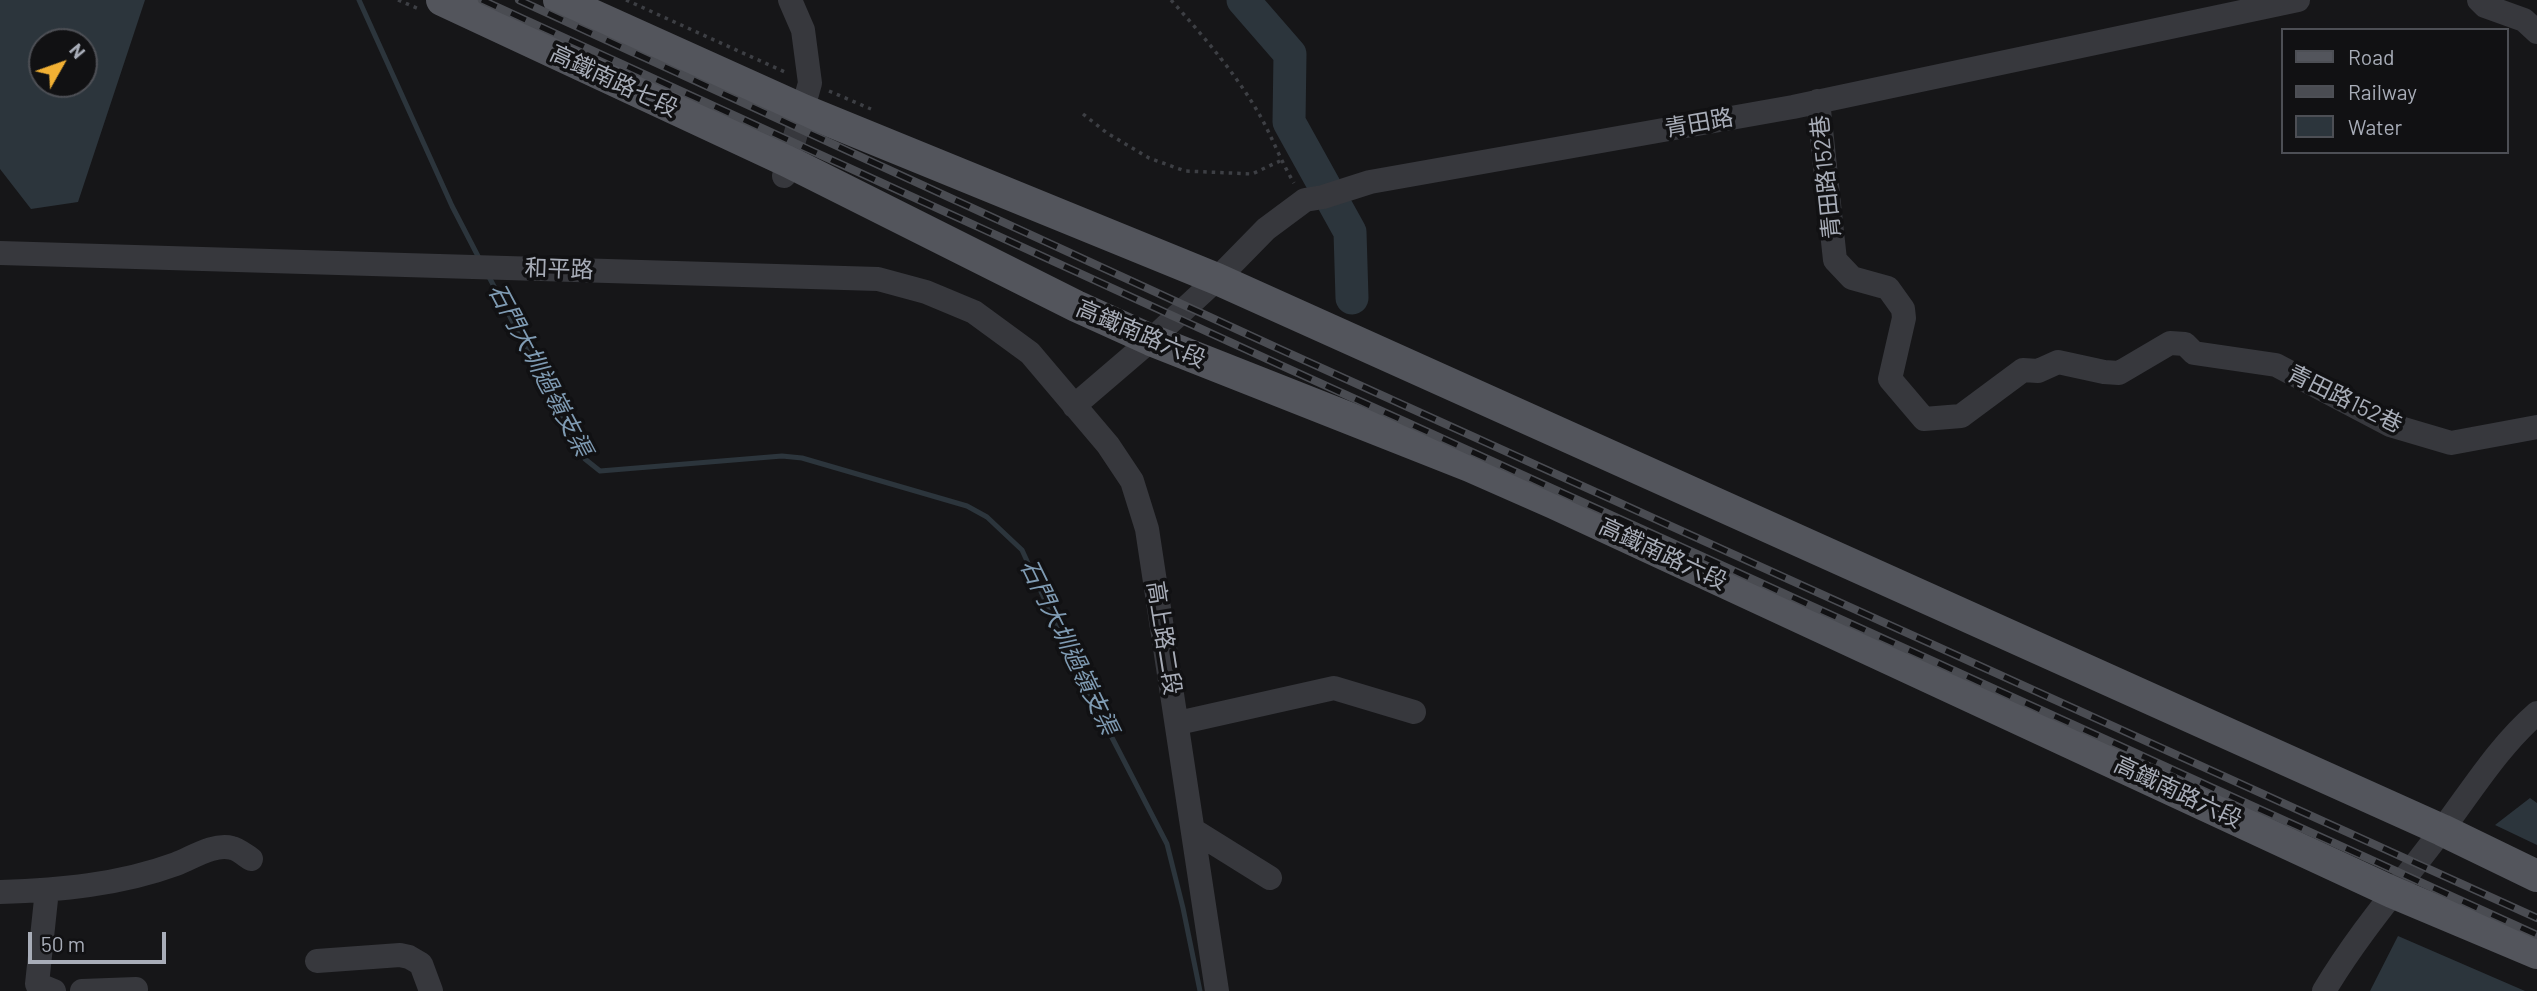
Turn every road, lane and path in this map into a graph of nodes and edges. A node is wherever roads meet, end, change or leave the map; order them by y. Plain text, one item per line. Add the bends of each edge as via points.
1 (442, 0) edge
2 (559, 0) edge
3 (790, 0) edge
4 (1171, 0) edge
5 (2298, 0) edge
6 (2479, 0) edge
7 (2537, 32) edge
8 (1818, 101) junction
9 (803, 110) junction
10 (1083, 114) dead end
11 (1280, 161) junction
12 (785, 168) junction
13 (1325, 196) junction
14 (0, 253) edge
15 (1217, 279) junction
16 (1151, 341) junction
17 (1074, 406) junction
18 (2537, 427) edge
19 (1414, 712) dead end
20 (2537, 713) edge
21 (1178, 723) junction
22 (1193, 830) junction
23 (2442, 830) junction
24 (251, 859) dead end
25 (2537, 876) edge
26 (1270, 878) dead end
27 (47, 890) junction
28 (0, 892) edge
29 (2392, 892) junction
30 (2537, 953) edge
31 (317, 961) dead end
32 (136, 989) dead end
33 (54, 991) edge
34 (82, 991) edge
35 (430, 991) edge
36 (1217, 991) edge
37 (2324, 991) edge

1 - 12 main road, 高鐵南路七段
2 - 9 main road
3 - 9 street via 803,30 810,83
4 - 11 path via 1198,29 1263,120
5 - 8 street, 青田路
6 - 7 street via 2524,20
8 - 13 street, 青田路 via 1370,182
8 - 18 street, 青田路152巷 via 1835,260 1852,278 1888,288 1903,309 1890,379 1924,419 1961,416 2023,370 2038,371 2057,362 2119,373 2170,343 2185,344 2194,353 2276,365 2390,425 2451,443
9 - 12 street
9 - 15 main road
10 - 11 path via 1149,158 1185,171 1252,174
11 - 13 path
12 - 16 main road, 高鐵南路六段
13 - 15 street, 青田路 via 1266,229
14 - 17 street, 和平路 via 878,279 974,312 1030,353
15 - 16 street, 青田路
15 - 23 main road
16 - 17 street
16 - 29 main road, 高鐵南路六段 via 1554,503
17 - 21 street, 高上路二段 via 1132,481 1147,529
19 - 21 street via 1334,688
20 - 23 street via 2481,775
21 - 22 street, 高上路二段
22 - 26 street
22 - 36 street, 高上路二段
23 - 25 main road
23 - 29 street
24 - 27 street via 232,847 203,851 122,880
27 - 28 street
27 - 33 street via 37,984
29 - 30 main road, 高鐵南路六段
29 - 37 street
31 - 35 street via 409,957 421,964
32 - 34 street

